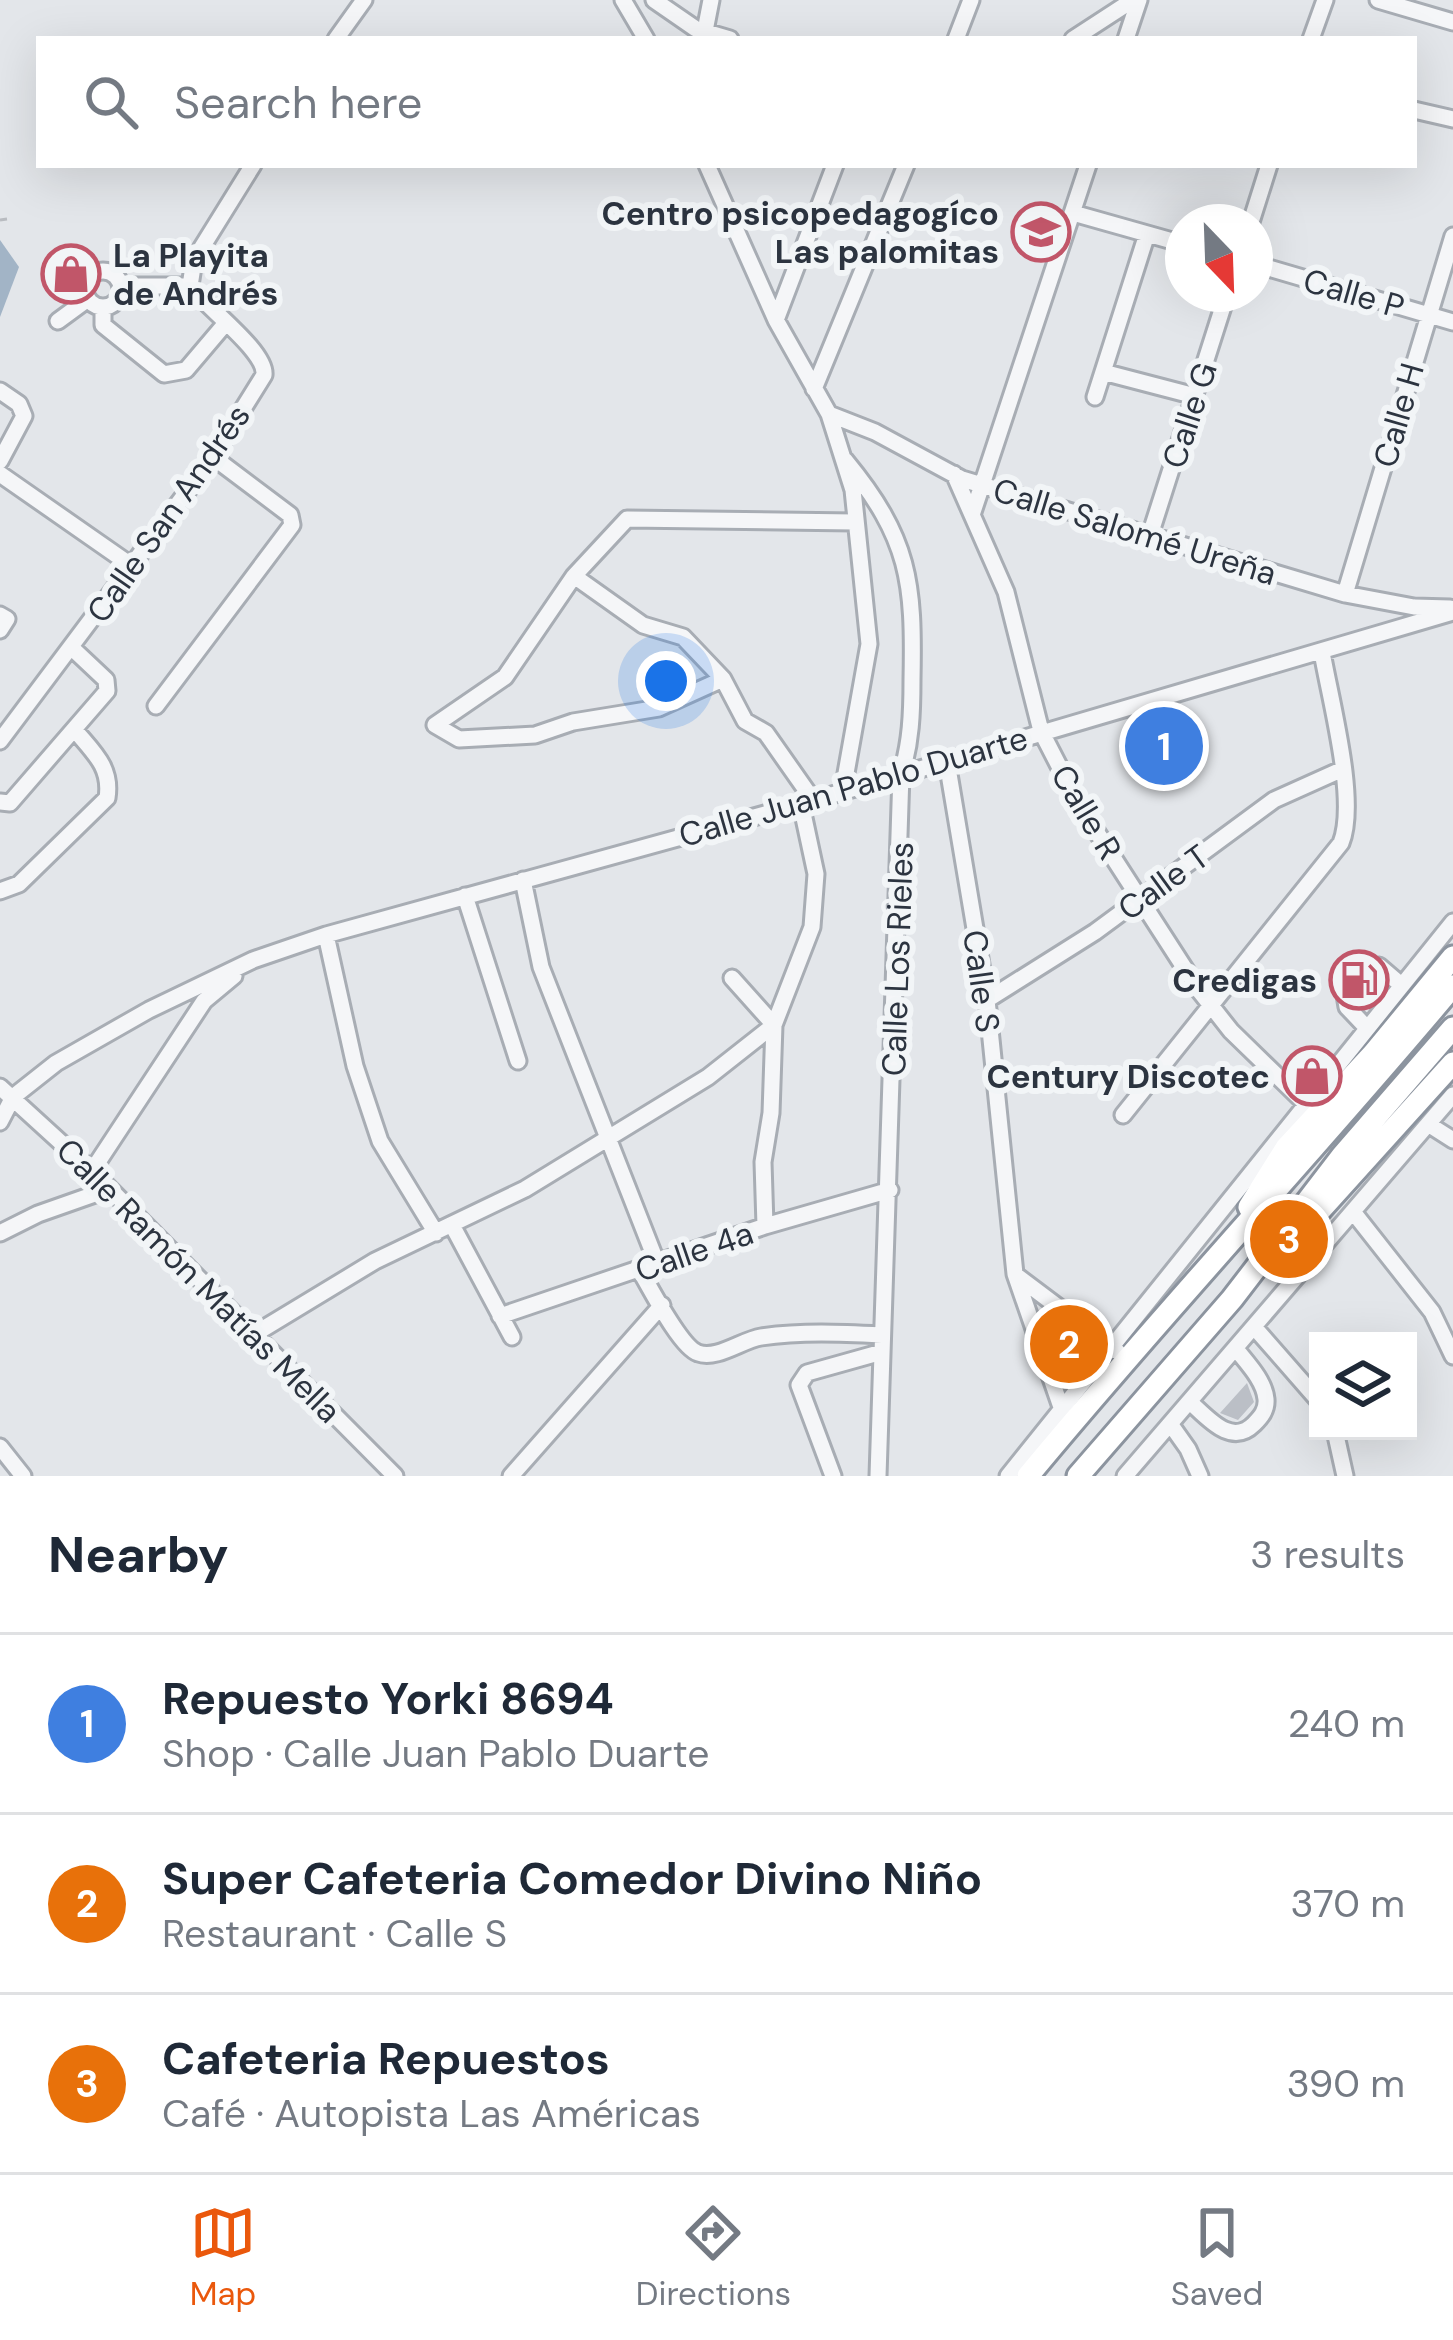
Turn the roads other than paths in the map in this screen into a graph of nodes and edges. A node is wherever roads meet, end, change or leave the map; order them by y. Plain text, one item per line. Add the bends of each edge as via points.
1 (364, 0) edge
2 (623, 0) edge
3 (654, 0) edge
4 (711, 0) edge
5 (971, 0) edge
6 (1136, 0) edge
7 (1325, 0) edge
8 (1378, 0) edge
9 (1453, 22) edge
10 (704, 35) edge
11 (337, 36) edge
12 (644, 36) edge
13 (957, 36) edge
14 (1078, 36) edge
15 (1127, 36) edge
16 (1312, 36) edge
17 (1417, 111) edge
18 (1453, 119) edge
19 (251, 168) edge
20 (708, 168) edge
21 (835, 168) edge
22 (905, 168) edge
23 (1087, 168) edge
24 (1268, 168) edge
25 (1256, 204) edge
26 (1073, 213) junction
27 (1148, 234) junction
28 (1453, 236) edge
29 (1165, 239) edge
30 (1273, 270) edge
31 (121, 286) junction
32 (190, 286) junction
33 (95, 303) junction
34 (1222, 312) edge
35 (1428, 315) junction
36 (776, 320) junction
37 (58, 321) dead end
38 (1453, 322) edge
39 (225, 324) junction
40 (1103, 372) junction
41 (814, 389) junction
42 (0, 391) edge
43 (1195, 396) junction
44 (1095, 397) dead end
45 (830, 414) junction
46 (212, 457) junction
47 (845, 460) junction
48 (0, 461) edge
49 (0, 473) edge
50 (954, 474) junction
51 (983, 485) junction
52 (972, 515) junction
53 (854, 522) junction
54 (1150, 535) junction
55 (132, 566) junction
56 (574, 576) junction
57 (1345, 594) junction
58 (1453, 610) edge
59 (0, 615) edge
60 (0, 630) edge
61 (72, 648) junction
62 (1322, 652) junction
63 (723, 679) junction
64 (156, 706) dead end
65 (74, 729) junction
66 (3, 731) edge
67 (1041, 731) junction
68 (947, 762) junction
69 (1342, 769) junction
70 (901, 774) junction
71 (843, 790) junction
72 (0, 802) edge
73 (806, 802) junction
74 (523, 880) junction
75 (0, 891) edge
76 (465, 896) junction
77 (1140, 898) junction
78 (1453, 922) edge
79 (326, 935) junction
80 (1453, 957) edge
81 (253, 960) junction
82 (1364, 971) dead end
83 (732, 978) dead end
84 (1400, 984) junction
85 (1351, 986) dead end
86 (1453, 986) edge
87 (987, 1000) junction
88 (1210, 1004) junction
89 (774, 1025) junction
90 (1367, 1028) junction
91 (1453, 1028) edge
92 (518, 1061) dead end
93 (1453, 1063) edge
94 (7, 1092) edge
95 (1453, 1095) edge
96 (1305, 1102) junction
97 (1123, 1115) dead end
98 (0, 1123) edge
99 (1428, 1124) junction
100 (609, 1139) junction
101 (1453, 1140) edge
102 (92, 1171) junction
103 (109, 1189) junction
104 (890, 1190) junction
105 (1354, 1213) junction
106 (765, 1226) junction
107 (444, 1229) junction
108 (0, 1233) edge
109 (1229, 1244) junction
110 (657, 1263) junction
111 (639, 1269) junction
112 (1015, 1274) junction
113 (1232, 1299) junction
114 (662, 1305) junction
115 (500, 1316) junction
116 (1255, 1328) junction
117 (253, 1335) junction
118 (512, 1336) dead end
119 (882, 1343) junction
120 (1236, 1349) junction
121 (1119, 1353) junction
122 (1453, 1356) edge
123 (1309, 1390) edge
124 (1190, 1402) junction
125 (1062, 1410) junction
126 (1171, 1424) junction
127 (1337, 1440) edge
128 (0, 1447) edge
129 (875, 1475) edge
130 (23, 1476) edge
131 (395, 1476) edge
132 (511, 1476) edge
133 (833, 1476) edge
134 (1009, 1476) edge
135 (1028, 1476) edge
136 (1078, 1476) edge
137 (1125, 1476) edge
138 (1200, 1476) edge
139 (1345, 1476) edge

1 - 11 street
2 - 12 street
3 - 10 street
4 - 10 street
5 - 13 street
6 - 14 street
6 - 15 street
7 - 16 street
8 - 9 street
17 - 18 street
19 - 32 street via 194,260
20 - 36 street
21 - 36 street
22 - 41 street
23 - 26 street
24 - 25 street
26 - 27 street
26 - 51 street
27 - 29 street
27 - 40 street
28 - 35 street, Calle H
30 - 35 street, Calle P
31 - 32 street
31 - 33 street via 115,303
31 - 33 street via 111,273 94,273 85,287
32 - 39 street, Calle San Andrés
33 - 37 street
33 - 39 street via 104,325 164,374 187,370
34 - 43 street, Calle G
35 - 38 street, Calle P
35 - 57 street, Calle H
36 - 41 street
39 - 46 street, Calle San Andrés via 266,366
40 - 43 street
40 - 44 street
41 - 45 street
42 - 48 street via 24,416
43 - 54 street, Calle G
45 - 47 street
45 - 50 street, Calle Salomé Ureña
46 - 55 street, Calle San Andrés
46 - 64 street via 292,524
47 - 53 street
47 - 70 street, Calle Los Rieles via 887,520 913,598 912,710
49 - 55 street
50 - 51 street, Calle Salomé Ureña
50 - 52 street, Calle R
51 - 52 street
51 - 54 street, Calle Salomé Ureña
52 - 67 street, Calle R via 1006,592
53 - 56 street via 631,518
53 - 71 street via 869,644
54 - 57 street, Calle Salomé Ureña
55 - 61 street, Calle San Andrés
56 - 63 street via 643,626 683,637
56 - 63 street via 505,677 435,725 460,739 535,735 659,708
57 - 58 street, Calle Salomé Ureña
58 - 62 street, Calle Juan Pablo Duarte
59 - 60 street via 7,619
61 - 65 street via 108,686
61 - 66 street, Calle San Andrés
62 - 67 street, Calle Juan Pablo Duarte
62 - 69 street
63 - 73 street
65 - 72 street via 10,803
65 - 75 street via 106,767 107,798 19,884
67 - 68 street, Calle Juan Pablo Duarte
67 - 77 street, Calle R
68 - 70 street, Calle Juan Pablo Duarte
68 - 87 street, Calle S
69 - 77 street, Calle T via 1274,800
69 - 88 street via 1348,826 1341,843
70 - 71 street, Calle Juan Pablo Duarte
70 - 104 street, Calle Los Rieles
71 - 73 street, Calle Juan Pablo Duarte
73 - 74 street, Calle Juan Pablo Duarte
73 - 89 street via 816,874 812,927
74 - 76 street, Calle Juan Pablo Duarte
74 - 100 street via 541,967
76 - 79 street, Calle Juan Pablo Duarte
76 - 92 street
77 - 87 street, Calle T
77 - 88 street, Calle R
78 - 84 street
79 - 81 street, Calle Juan Pablo Duarte
79 - 107 street via 380,1141
80 - 109 highway via 1286,1148
81 - 94 street, Calle Juan Pablo Duarte
81 - 102 street, Calle Juan Pablo Duarte via 204,1001
82 - 84 street via 1379,966
83 - 89 street
84 - 90 street
85 - 90 street via 1347,1007
86 - 109 highway
87 - 112 street, Calle S
88 - 96 street, Calle R
88 - 97 street
89 - 100 street
89 - 106 street
90 - 96 street
91 - 113 highway
93 - 113 highway via 1292,1244
94 - 98 street, Calle Juan Pablo Duarte
94 - 102 street, Calle Ramón Matías Mella
95 - 99 street
96 - 121 street
99 - 101 street
99 - 105 street
100 - 107 street
100 - 110 street
102 - 103 street, Calle Ramón Matías Mella
103 - 108 street
103 - 117 street, Calle Ramón Matías Mella
104 - 106 street, Calle 4a
104 - 119 street, Calle Los Rieles
105 - 116 street
105 - 122 street via 1432,1312
106 - 110 street, Calle 4a
107 - 115 street
107 - 117 street
109 - 121 highway
110 - 111 street, Calle 4a
111 - 114 street
111 - 115 street, Calle 4a
112 - 121 street
112 - 125 street, Calle S
113 - 136 highway
114 - 119 street via 699,1353 794,1333
114 - 132 street
115 - 118 street
116 - 120 street
116 - 123 street
117 - 131 street, Calle Ramón Matías Mella
119 - 129 street, Calle Los Rieles
119 - 133 street via 807,1373 799,1385
120 - 124 street
120 - 124 street via 1259,1380 1264,1414 1234,1434
121 - 125 street
121 - 135 highway
124 - 126 street
125 - 134 street
126 - 137 street
126 - 138 street
127 - 139 street
128 - 130 street

